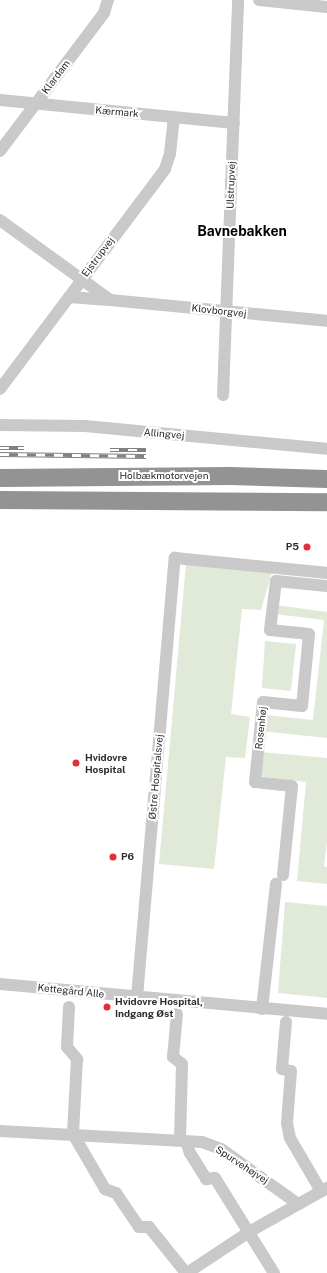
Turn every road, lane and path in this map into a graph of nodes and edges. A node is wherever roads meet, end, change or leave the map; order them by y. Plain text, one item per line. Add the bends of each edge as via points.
1 (108, 0) edge
2 (238, 0) edge
3 (259, 0) edge
4 (308, 2) edge
5 (327, 7) edge
6 (0, 100) edge
7 (35, 104) junction
8 (174, 117) junction
9 (234, 123) junction
10 (0, 151) edge
11 (0, 220) edge
12 (81, 280) junction
13 (69, 297) junction
14 (110, 300) junction
15 (226, 311) junction
16 (327, 322) edge
17 (0, 389) edge
18 (223, 395) dead end
19 (0, 426) edge
20 (327, 449) edge
21 (0, 478) edge
22 (327, 479) edge
23 (0, 500) edge
24 (327, 502) edge
25 (327, 573) edge
26 (327, 586) edge
27 (0, 984) edge
28 (137, 997) junction
29 (69, 1007) dead end
30 (262, 1009) junction
31 (177, 1014) dead end
32 (327, 1014) edge
33 (286, 1022) dead end
34 (0, 1131) edge
35 (73, 1134) junction
36 (183, 1140) junction
37 (324, 1190) edge
38 (298, 1204) junction
39 (249, 1232) junction
40 (186, 1273) edge
41 (274, 1273) edge

1 - 7 street, Klardam via 104,13
2 - 9 street, Ulstrupvej
3 - 4 street
4 - 5 street
6 - 7 street, Kærmark
7 - 8 street, Kærmark
7 - 10 street, Klardam
8 - 9 street, Kærmark
8 - 12 street, Ejstrupvej via 170,154 165,169
9 - 15 street, Ulstrupvej
11 - 12 street, Klovborgvej
12 - 13 street, Ejstrupvej
12 - 14 street, Klovborgvej
13 - 14 street, Klovborgvej
13 - 17 street, Ejstrupvej
14 - 15 street, Klovborgvej
15 - 16 street, Klovborgvej
15 - 18 street, Ulstrupvej
19 - 20 street, Allingvej via 85,426
21 - 22 highway, Holbækmotorvejen via 230,476
23 - 24 highway
25 - 28 street, Østre Hospitalsvej via 175,558
26 - 30 street, Rosenhøj via 276,581 270,630 309,634 302,706 263,702 255,782 292,786
27 - 28 street, Kettegård Alle
28 - 30 street, Kettegård Alle
29 - 35 street via 67,1047 77,1059
30 - 32 street, Kettegård Alle
31 - 36 street via 173,1057 182,1064
33 - 37 street via 282,1069 290,1071 287,1123 290,1138
34 - 35 street, Spurvehøjvej
35 - 36 street, Spurvehøjvej
35 - 40 street via 105,1189 116,1193 139,1226 149,1226
36 - 38 street, Spurvehøjvej via 202,1142 221,1149
36 - 39 street via 206,1179 215,1178
37 - 38 street
38 - 39 street
39 - 40 street
39 - 41 street

